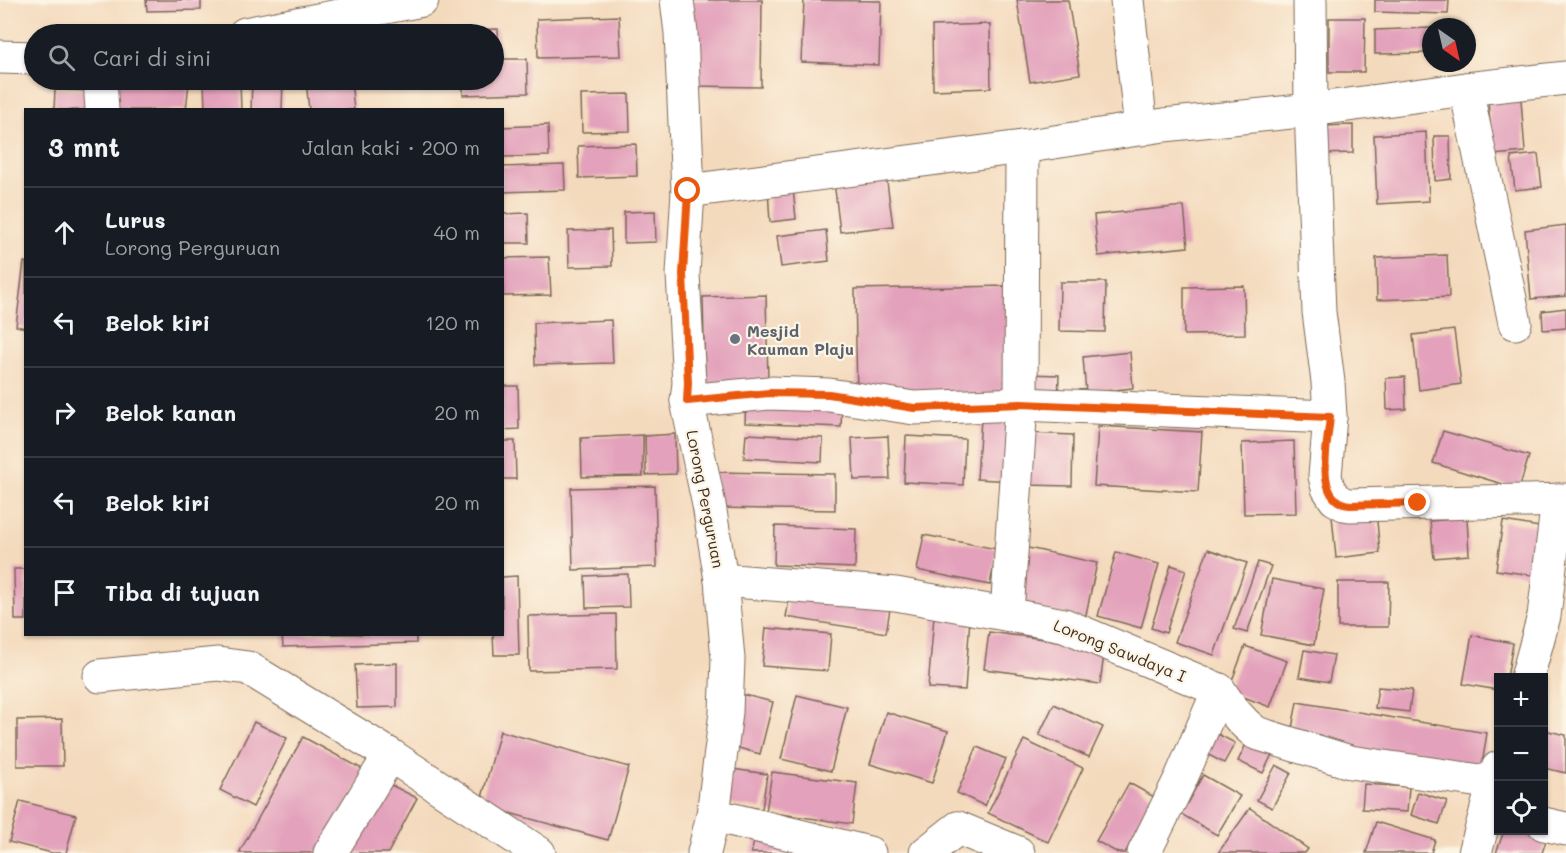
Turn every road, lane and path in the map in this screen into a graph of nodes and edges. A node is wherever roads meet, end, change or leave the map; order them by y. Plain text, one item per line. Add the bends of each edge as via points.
1 (422, 0) edge
2 (677, 0) edge
3 (1127, 0) edge
4 (1310, 0) edge
5 (297, 24) edge
6 (0, 57) edge
7 (24, 58) edge
8 (1566, 78) edge
9 (1466, 89) junction
10 (101, 90) edge
11 (102, 108) edge
12 (1311, 110) junction
13 (1141, 129) junction
14 (1022, 147) junction
15 (688, 191) junction
16 (1515, 323) dead end
17 (687, 401) junction
18 (1021, 404) junction
19 (1330, 417) junction
20 (1562, 500) edge
21 (721, 580) junction
22 (1007, 614) junction
23 (1528, 673) edge
24 (100, 676) dead end
25 (1219, 690) junction
26 (390, 755) junction
27 (1494, 794) edge
28 (1494, 797) edge
29 (713, 816) junction
30 (1548, 825) edge
31 (1566, 829) edge
32 (330, 853) edge
33 (538, 853) edge
34 (704, 853) edge
35 (869, 853) edge
36 (926, 853) edge
37 (1018, 853) edge
38 (1144, 853) edge
39 (1475, 853) edge

1 - 5 street
2 - 15 street, Lorong Perguruan
3 - 13 street
4 - 12 street
6 - 7 street
8 - 9 street
9 - 12 street
9 - 16 street
10 - 11 street
12 - 13 street
12 - 19 street via 1319,312
13 - 14 street
14 - 15 street
14 - 18 street
15 - 17 street, Lorong Perguruan via 683,274
17 - 18 street via 769,393 829,394 914,408
17 - 21 street, Lorong Perguruan
18 - 19 street
18 - 22 street
19 - 20 street via 1325,476 1331,494 1344,504
20 - 23 street via 1544,616
21 - 22 street, Lorong Sawdaya I via 896,594
21 - 29 street, Lorong Perguruan via 728,680
22 - 25 street, Lorong Sawdaya I via 1064,624
24 - 26 street via 218,664 248,668
25 - 27 street via 1232,711 1256,733 1350,762
25 - 38 street
26 - 32 street
26 - 33 street
28 - 39 street
29 - 34 street, Lorong Perguruan
29 - 35 street
30 - 31 street
36 - 37 street via 958,828

